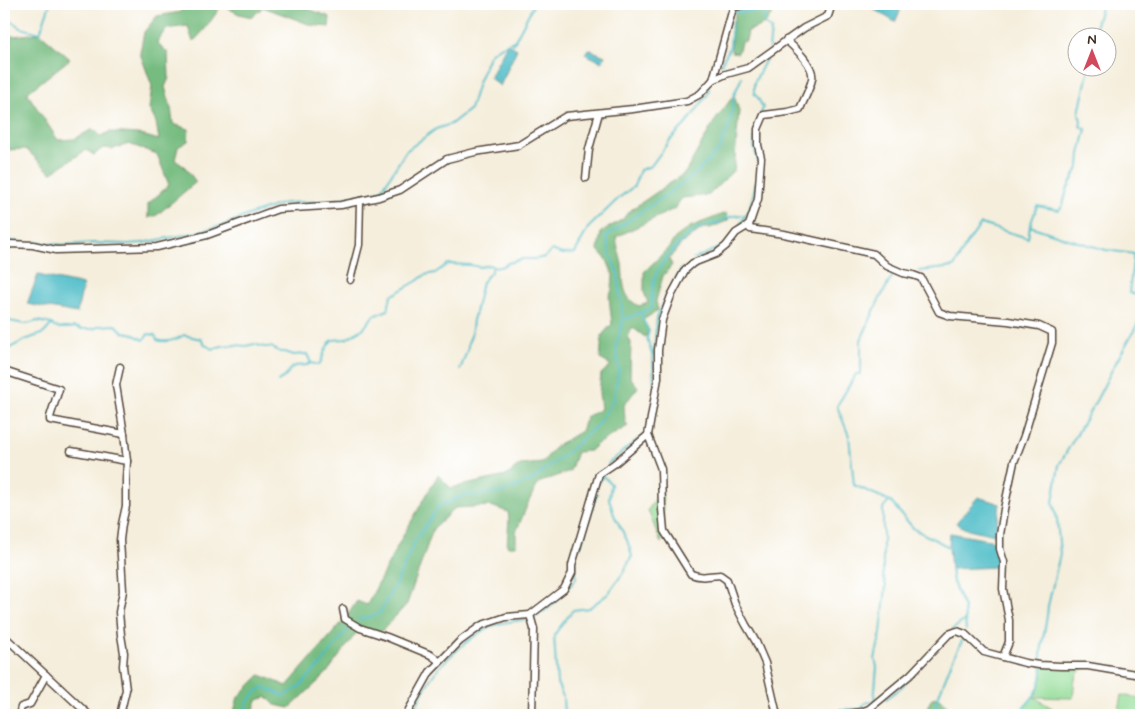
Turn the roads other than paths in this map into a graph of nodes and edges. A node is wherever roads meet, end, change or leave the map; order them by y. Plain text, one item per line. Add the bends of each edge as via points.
1 (744, 4) edge
2 (832, 4) edge
3 (786, 40) junction
4 (713, 80) junction
5 (599, 113) junction
6 (586, 178) dead end
7 (360, 201) junction
8 (749, 225) junction
9 (6, 243) edge
10 (4, 251) edge
11 (350, 280) dead end
12 (120, 367) dead end
13 (4, 371) edge
14 (124, 434) junction
15 (648, 435) junction
16 (71, 451) dead end
17 (127, 461) junction
18 (343, 609) dead end
19 (530, 615) junction
20 (4, 636) edge
21 (1003, 657) junction
22 (439, 662) junction
23 (46, 675) junction
24 (1141, 676) edge
25 (19, 715) edge
26 (89, 715) edge
27 (120, 715) edge
28 (406, 715) edge
29 (532, 715) edge
30 (777, 715) edge
31 (840, 715) edge

1 - 4 street via 733,8
2 - 3 street via 828,16
3 - 4 street via 748,68
3 - 8 street via 811,68 813,77 800,109 764,115 758,129 761,158 758,199
4 - 5 street via 700,94 687,101
5 - 6 street via 589,149
5 - 7 street via 566,116 519,145 447,159 400,190
7 - 9 street via 278,209 207,235 157,247 56,250
7 - 11 street via 359,245
8 - 15 street via 736,233 716,254 685,270 671,296 662,320 658,378
8 - 21 street via 750,229 874,254 887,266 921,278 939,312 950,316 1008,321 1039,326 1052,332 1052,343 1014,462 1000,535 1003,589 1009,620 1009,642
9 - 10 street
12 - 14 street via 116,385
13 - 14 street via 59,389 50,420
14 - 17 street
15 - 19 street via 599,474 572,573 564,589
15 - 30 street via 661,469 664,531 691,574 704,577 720,575 727,580 735,604 765,663
16 - 17 street
17 - 27 street via 126,506 120,540 123,590 119,612 126,690
18 - 22 street via 345,619 360,628 387,636 431,655
19 - 22 street via 482,626 460,641
19 - 29 street via 534,629
20 - 23 street
21 - 24 street via 1039,665 1088,666
21 - 31 street via 984,652 965,634 957,631 949,634 910,675 869,708
22 - 28 street
23 - 25 street via 30,704 21,707
23 - 26 street

